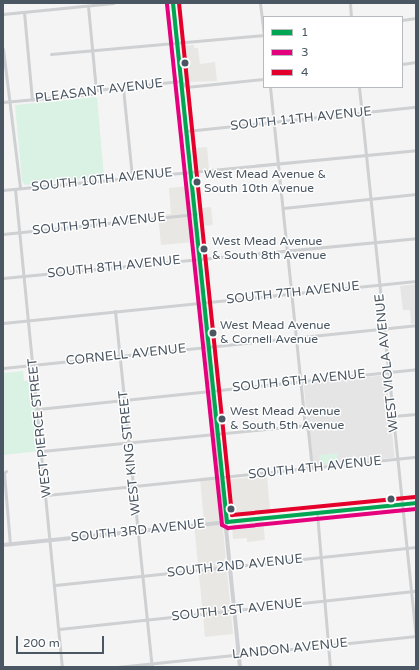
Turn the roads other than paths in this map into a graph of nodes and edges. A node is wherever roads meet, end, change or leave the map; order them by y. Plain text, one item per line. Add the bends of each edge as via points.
1 (113, 3) edge
2 (173, 3) edge
3 (260, 3) edge
4 (350, 3) edge
5 (88, 6) junction
6 (24, 12) junction
7 (3, 14) edge
8 (351, 16) edge
9 (416, 18) edge
10 (403, 20) edge
11 (263, 27) edge
12 (263, 35) edge
13 (177, 42) junction
14 (3, 49) edge
15 (92, 50) junction
16 (52, 54) dead end
17 (416, 62) edge
18 (403, 64) edge
19 (263, 79) edge
20 (181, 81) junction
21 (123, 88) junction
22 (270, 88) edge
23 (359, 88) edge
24 (96, 90) junction
25 (32, 100) junction
26 (10, 101) junction
27 (3, 102) edge
28 (416, 107) edge
29 (362, 112) junction
30 (274, 122) junction
31 (186, 131) junction
32 (416, 150) edge
33 (367, 156) junction
34 (279, 165) junction
35 (191, 173) junction
36 (132, 176) junction
37 (20, 188) junction
38 (14, 189) junction
39 (3, 190) edge
40 (416, 194) edge
41 (370, 199) junction
42 (283, 208) junction
43 (196, 214) junction
44 (19, 233) junction
45 (3, 234) edge
46 (416, 238) edge
47 (375, 242) junction
48 (288, 251) junction
49 (200, 259) junction
50 (25, 276) junction
51 (3, 278) edge
52 (416, 281) edge
53 (379, 285) junction
54 (291, 294) junction
55 (204, 302) junction
56 (115, 311) junction
57 (29, 320) junction
58 (3, 323) edge
59 (416, 325) edge
60 (384, 328) junction
61 (296, 337) junction
62 (209, 346) junction
63 (120, 356) junction
64 (34, 364) junction
65 (3, 368) edge
66 (416, 369) edge
67 (388, 372) junction
68 (300, 381) junction
69 (214, 390) junction
70 (125, 400) junction
71 (38, 409) junction
72 (416, 414) edge
73 (393, 416) junction
74 (306, 425) junction
75 (218, 434) junction
76 (128, 442) junction
77 (42, 451) junction
78 (416, 457) edge
79 (397, 460) junction
80 (312, 468) junction
81 (6, 471) dead end
82 (222, 478) junction
83 (133, 486) junction
84 (47, 495) junction
85 (416, 503) edge
86 (402, 504) junction
87 (317, 513) junction
88 (227, 522) junction
89 (139, 531) junction
90 (51, 540) junction
91 (10, 544) junction
92 (3, 545) edge
93 (416, 547) edge
94 (407, 548) junction
95 (320, 556) junction
96 (231, 566) junction
97 (143, 575) junction
98 (55, 585) junction
99 (416, 591) edge
100 (412, 592) junction
101 (324, 601) junction
102 (234, 610) junction
103 (147, 620) junction
104 (59, 629) junction
105 (416, 636) edge
106 (416, 639) edge
107 (328, 645) junction
108 (239, 654) junction
109 (152, 665) edge
110 (62, 667) edge
111 (117, 667) edge
112 (240, 667) edge
113 (330, 667) edge

1 - 5 street
2 - 13 street
3 - 11 street
4 - 8 street
5 - 6 street
5 - 15 street
6 - 7 street
6 - 25 street
9 - 10 street
12 - 13 street
13 - 15 street
13 - 20 street
14 - 26 street via 7,98
15 - 16 street
15 - 24 street
17 - 18 street
19 - 20 street, PLEASANT AVENUE via 186,87
20 - 21 street, PLEASANT AVENUE
20 - 31 street
21 - 24 street, PLEASANT AVENUE
21 - 36 street
22 - 30 street
23 - 29 street, WEST VIOLA AVENUE
24 - 25 street, PLEASANT AVENUE via 91,94
25 - 26 street, PLEASANT AVENUE
26 - 27 street, PLEASANT AVENUE
26 - 37 street
28 - 29 street, SOUTH 11TH AVENUE
29 - 30 street, SOUTH 11TH AVENUE
29 - 33 street, WEST VIOLA AVENUE
30 - 31 street, SOUTH 11TH AVENUE
30 - 34 street
31 - 35 street
32 - 33 street, SOUTH 10TH AVENUE
33 - 34 street, SOUTH 10TH AVENUE
33 - 41 street, WEST VIOLA AVENUE
34 - 35 street, SOUTH 10TH AVENUE
34 - 42 street
35 - 36 street, SOUTH 10TH AVENUE
35 - 43 street
36 - 37 street, SOUTH 10TH AVENUE
37 - 38 street, SOUTH 10TH AVENUE
38 - 39 street, SOUTH 10TH AVENUE
38 - 44 street, WEST PIERCE STREET
40 - 41 street
41 - 42 street
41 - 47 street, WEST VIOLA AVENUE
42 - 48 street
43 - 44 street, SOUTH 9TH AVENUE
43 - 49 street
44 - 45 street, SOUTH 9TH AVENUE
44 - 50 street, WEST PIERCE STREET
46 - 47 street, SOUTH 8TH AVENUE
47 - 48 street, SOUTH 8TH AVENUE
47 - 53 street, WEST VIOLA AVENUE
48 - 49 street, SOUTH 8TH AVENUE
48 - 54 street
49 - 50 street, SOUTH 8TH AVENUE
49 - 55 street
50 - 51 street, SOUTH 8TH AVENUE
50 - 57 street, WEST PIERCE STREET
52 - 53 street, SOUTH 7TH AVENUE
53 - 54 street, SOUTH 7TH AVENUE
53 - 60 street, WEST VIOLA AVENUE
54 - 55 street, SOUTH 7TH AVENUE
54 - 61 street
55 - 56 street, SOUTH 7TH AVENUE
55 - 62 street
56 - 57 street, SOUTH 7TH AVENUE
56 - 63 street, WEST KING STREET
57 - 58 street, SOUTH 7TH AVENUE
57 - 64 street, WEST PIERCE STREET
59 - 60 street, CORNELL AVENUE
60 - 61 street, CORNELL AVENUE
60 - 67 street, WEST VIOLA AVENUE
61 - 62 street, CORNELL AVENUE
61 - 68 street
62 - 63 street, CORNELL AVENUE
62 - 69 street
63 - 64 street, CORNELL AVENUE
63 - 70 street, WEST KING STREET
64 - 65 street, CORNELL AVENUE
64 - 71 street, WEST PIERCE STREET
66 - 67 street, SOUTH 6TH AVENUE
67 - 68 street, SOUTH 6TH AVENUE
67 - 73 street, WEST VIOLA AVENUE
68 - 69 street, SOUTH 6TH AVENUE
68 - 74 street
69 - 70 street, SOUTH 6TH AVENUE
69 - 75 street
70 - 71 street, SOUTH 6TH AVENUE
70 - 76 street, WEST KING STREET
71 - 77 street, WEST PIERCE STREET
72 - 73 street
73 - 79 street, WEST VIOLA AVENUE
74 - 75 street
74 - 80 street
75 - 76 street
75 - 82 street
76 - 77 street
76 - 83 street, WEST KING STREET
77 - 84 street, WEST PIERCE STREET
78 - 79 street, SOUTH 4TH AVENUE
79 - 80 street, SOUTH 4TH AVENUE
79 - 86 street, WEST VIOLA AVENUE
80 - 82 street, SOUTH 4TH AVENUE
81 - 91 street via 4,474
82 - 83 street, SOUTH 4TH AVENUE
82 - 88 street
83 - 84 street, SOUTH 4TH AVENUE
83 - 89 street, WEST KING STREET
84 - 90 street, WEST PIERCE STREET
85 - 86 street, SOUTH 3RD AVENUE
86 - 87 street, SOUTH 3RD AVENUE
86 - 94 street, WEST VIOLA AVENUE
87 - 88 street, SOUTH 3RD AVENUE
87 - 95 street
88 - 89 street, SOUTH 3RD AVENUE
88 - 96 street
89 - 90 street, SOUTH 3RD AVENUE
89 - 97 street, WEST KING STREET
90 - 91 street, SOUTH 3RD AVENUE
90 - 98 street, WEST PIERCE STREET
91 - 92 street, SOUTH 3RD AVENUE
93 - 94 street, SOUTH 2ND AVENUE
94 - 95 street, SOUTH 2ND AVENUE
94 - 100 street, WEST VIOLA AVENUE
95 - 96 street, SOUTH 2ND AVENUE
95 - 101 street
96 - 97 street, SOUTH 2ND AVENUE
96 - 102 street
97 - 98 street, SOUTH 2ND AVENUE
97 - 103 street, WEST KING STREET
98 - 104 street, WEST PIERCE STREET
99 - 100 street, SOUTH 1ST AVENUE
100 - 101 street, SOUTH 1ST AVENUE
100 - 105 street, WEST VIOLA AVENUE
101 - 102 street, SOUTH 1ST AVENUE
101 - 107 street
102 - 103 street, SOUTH 1ST AVENUE
102 - 108 street
103 - 104 street, SOUTH 1ST AVENUE
103 - 109 street, WEST KING STREET
104 - 110 street, WEST PIERCE STREET
105 - 106 street, WEST VIOLA AVENUE
105 - 107 street, LANDON AVENUE
107 - 108 street, LANDON AVENUE
107 - 113 street
108 - 109 street, LANDON AVENUE
108 - 112 street
109 - 111 street, LANDON AVENUE

